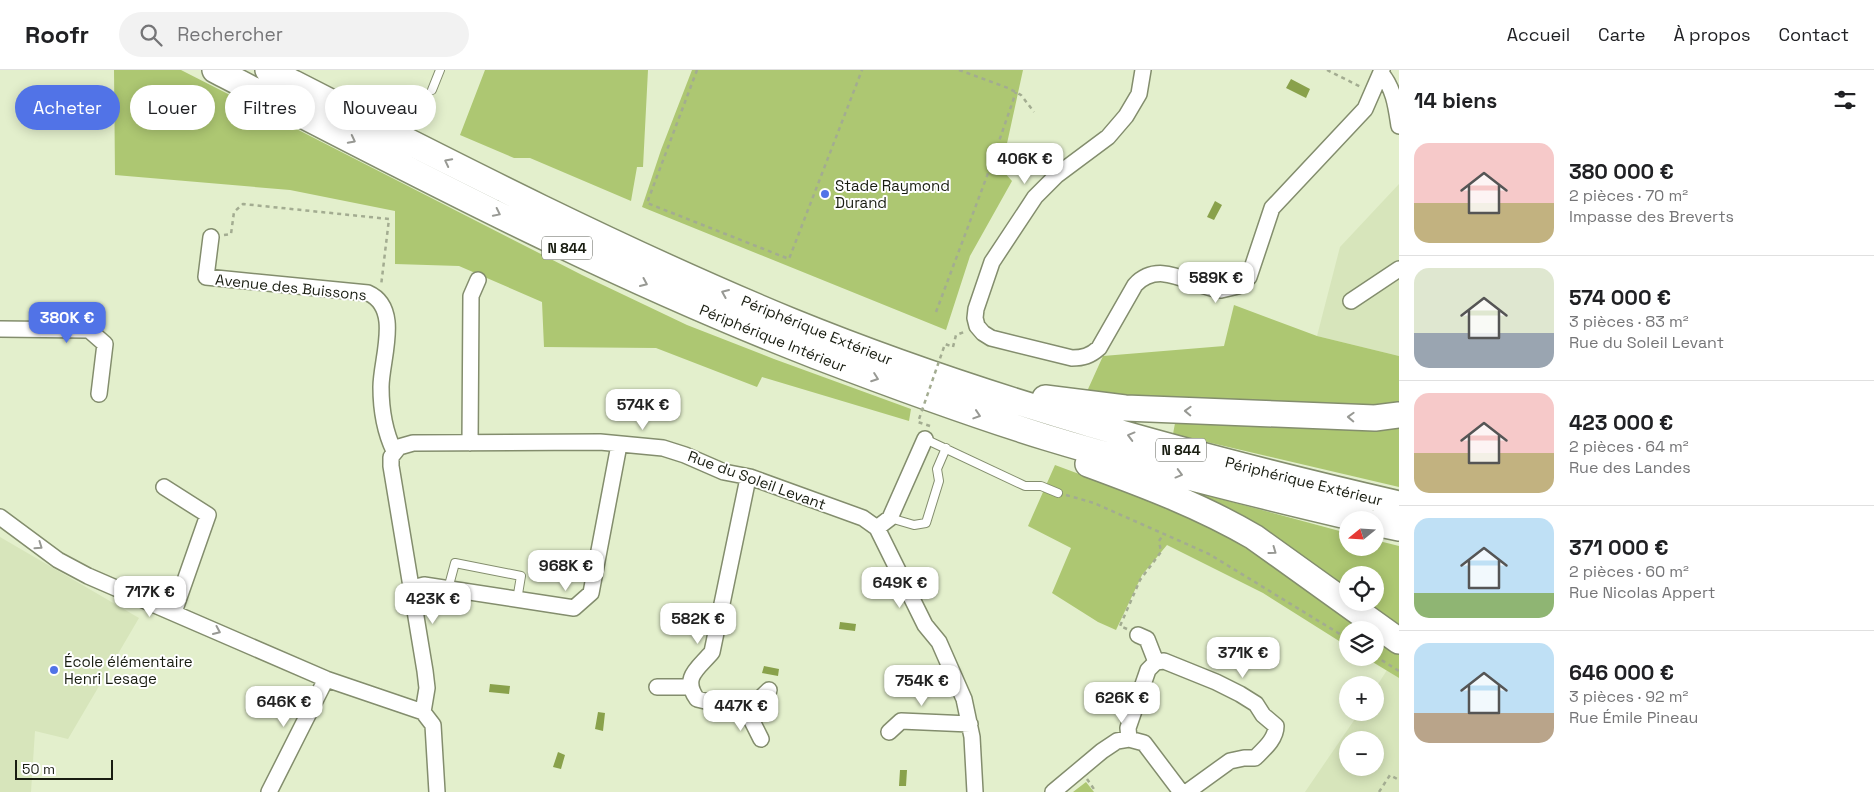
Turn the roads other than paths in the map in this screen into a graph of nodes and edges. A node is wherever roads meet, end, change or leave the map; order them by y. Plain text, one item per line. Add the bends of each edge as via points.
1 (215, 70) edge
2 (268, 70) edge
3 (440, 70) edge
4 (1143, 70) edge
5 (1382, 71) edge
6 (434, 85) edge
7 (1399, 126) edge
8 (211, 237) road end
9 (1399, 269) edge
10 (478, 280) dead end
11 (1351, 301) dead end
12 (0, 329) edge
13 (966, 386) junction
14 (98, 394) dead end
15 (1399, 415) edge
16 (928, 433) joint
17 (1047, 437) junction
18 (470, 443) junction
19 (618, 445) junction
20 (946, 448) junction
21 (394, 451) junction
22 (750, 477) junction
23 (164, 487) dead end
24 (1058, 492) road end
25 (1399, 504) edge
26 (1339, 514) edge
27 (0, 517) edge
28 (890, 518) junction
29 (1384, 524) edge
30 (878, 528) junction
31 (1399, 528) edge
32 (412, 588) junction
33 (448, 589) junction
34 (517, 600) junction
35 (174, 612) junction
36 (1138, 634) road end
37 (1399, 641) edge
38 (1156, 662) junction
39 (326, 678) junction
40 (690, 687) junction
41 (656, 688) dead end
42 (769, 690) dead end
43 (747, 710) junction
44 (423, 712) junction
45 (970, 724) junction
46 (889, 732) dead end
47 (761, 739) dead end
48 (1129, 739) junction
49 (269, 792) edge
50 (437, 792) edge
51 (976, 792) edge
52 (1052, 792) edge
53 (1181, 792) edge
54 (1187, 792) edge

1 -> 17 highway, Périphérique Intérieur / N 844 via 498,214 694,306 860,373
13 -> 2 highway, Périphérique Extérieur / N 844 via 825,334 671,270 514,195
3 - 6 lane
4 - 5 street via 1139,94 1126,116 1108,137 1035,197 992,262 975,318 977,326 991,338 1081,358 1099,348 1136,285 1150,274 1167,273 1215,289 1229,289 1245,282 1272,208 1358,118
5 - 7 street via 1395,99
8 - 21 street, Avenue des Buissons via 206,277 375,296 387,317 381,388 384,428
9 - 11 street
10 - 18 street via 470,296
12 - 14 street via 89,330 105,344
15 -> 13 highway via 1375,418 1125,408 1047,398 986,380
25 -> 13 highway, Périphérique Extérieur / N 844 via 1109,430
16 - 20 lane
16 - 28 street
17 -> 26 highway, Périphérique Intérieur / N 844
17 -> 37 highway via 1060,454 1167,494 1232,524
18 - 19 street, Rue du Soleil Levant via 600,442
18 - 21 street, Rue du Soleil Levant via 413,443
19 - 22 street, Rue du Soleil Levant via 669,449 724,472
19 - 34 street via 591,593 574,608
20 - 24 lane via 1025,486 1041,486
20 - 28 lane via 937,469 939,481 926,523 914,525
21 - 32 street via 390,457 391,466
22 - 30 street, Rue du Soleil Levant via 863,518
22 - 40 street via 712,652 693,672
23 - 35 street via 208,515
27 -> 35 street via 66,564
28 - 30 street
29 - 31 highway
30 - 45 street via 925,625 939,642 964,699
32 - 33 street via 424,585
32 - 44 street via 427,688
33 - 34 street
33 - 34 lane via 455,563 522,576
35 -> 39 street
36 - 38 street via 1147,639
38 - 48 street via 1148,670 1128,728
38 - 54 street via 1164,661 1240,694 1256,704 1276,726 1272,740 1256,758 1230,761
39 - 44 street
39 - 49 street
40 - 41 street
40 - 43 street via 697,699
42 - 43 street
43 - 47 street
44 - 50 street via 433,725
45 - 46 street via 901,721
45 - 51 street
48 - 52 street via 1117,741 1102,751
48 - 53 street via 1144,743

